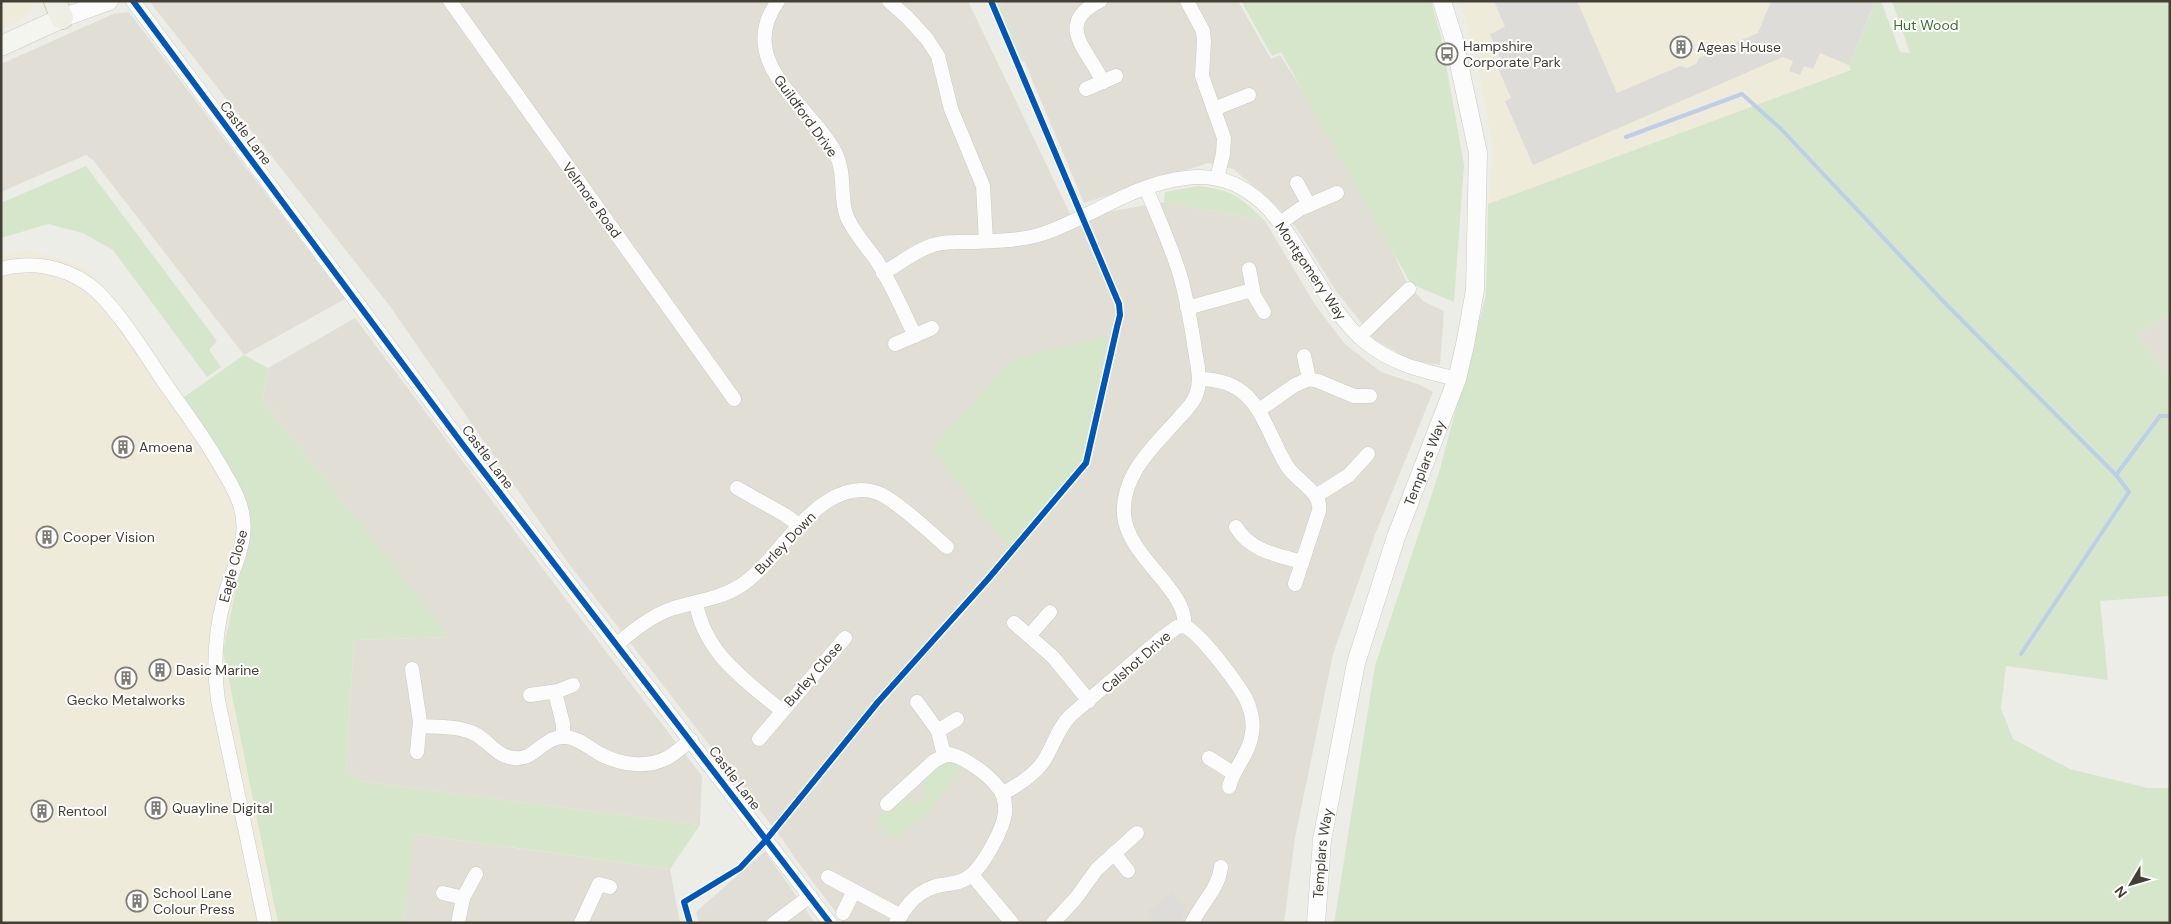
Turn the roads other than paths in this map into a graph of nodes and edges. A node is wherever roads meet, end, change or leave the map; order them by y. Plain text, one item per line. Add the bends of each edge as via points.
1 (109, 1) edge
2 (133, 1) edge
3 (450, 1) edge
4 (778, 1) edge
5 (890, 1) edge
6 (1100, 1) edge
7 (1187, 1) edge
8 (1442, 1) edge
9 (59, 10) edge
10 (1, 46) edge
11 (1116, 76) dead end
12 (1103, 82) junction
13 (1086, 89) dead end
14 (1249, 95) dead end
15 (1214, 109) junction
16 (1217, 178) junction
17 (1297, 183) dead end
18 (1146, 188) junction
19 (1337, 193) dead end
20 (1309, 205) junction
21 (1280, 223) junction
22 (986, 241) junction
23 (1, 269) edge
24 (1249, 269) dead end
25 (884, 273) junction
26 (1409, 289) dead end
27 (1252, 290) junction
28 (1187, 308) junction
29 (1264, 312) dead end
30 (932, 328) dead end
31 (915, 336) junction
32 (1359, 337) junction
33 (895, 344) dead end
34 (1304, 356) dead end
35 (1198, 379) junction
36 (1308, 379) junction
37 (1457, 380) junction
38 (1370, 396) dead end
39 (734, 399) dead end
40 (1259, 410) junction
41 (1368, 454) dead end
42 (737, 488) dead end
43 (1316, 496) junction
44 (799, 526) junction
45 (1236, 527) dead end
46 (947, 547) dead end
47 (1302, 562) junction
48 (1296, 584) dead end
49 (696, 603) junction
50 (1050, 612) dead end
51 (1014, 623) dead end
52 (1184, 626) junction
53 (1029, 636) junction
54 (845, 638) dead end
55 (617, 644) junction
56 (412, 669) dead end
57 (574, 685) dead end
58 (555, 692) junction
59 (530, 695) dead end
60 (1089, 701) junction
61 (917, 702) dead end
62 (782, 711) junction
63 (957, 719) dead end
64 (420, 726) junction
65 (938, 731) junction
66 (564, 737) junction
67 (759, 739) dead end
68 (691, 740) junction
69 (417, 752) dead end
70 (944, 755) junction
71 (1209, 758) dead end
72 (1234, 773) junction
73 (1229, 786) dead end
74 (1002, 794) junction
75 (888, 804) dead end
76 (1137, 833) dead end
77 (1114, 853) junction
78 (1221, 867) dead end
79 (1128, 872) dead end
80 (476, 874) dead end
81 (972, 874) junction
82 (828, 877) dead end
83 (610, 887) dead end
84 (854, 891) junction
85 (443, 893) dead end
86 (810, 896) junction
87 (463, 898) junction
88 (843, 913) dead end
89 (898, 919) edge
90 (265, 923) edge
91 (458, 923) edge
92 (581, 923) edge
93 (774, 923) edge
94 (830, 923) edge
95 (1012, 923) edge
96 (1053, 923) edge
97 (1192, 923) edge
98 (1316, 923) edge

1 - 9 street
2 - 55 street, Castle Lane via 463,445
3 - 39 street, Velmore Road
4 - 25 street, Guildford Drive via 766,30 768,60 836,154 847,216
5 - 22 street via 927,39 938,56 954,120 983,186
6 - 12 street via 1084,10 1076,29 1080,43
7 - 15 street via 1203,31 1202,76
8 - 37 street, Templars Way via 1454,40 1478,153 1475,290
9 - 10 main road
11 - 12 street
12 - 13 street
14 - 15 street
15 - 16 street via 1224,138
16 - 18 street, Montgomery Way via 1184,178
16 - 21 street, Montgomery Way via 1254,196
17 - 20 street
18 - 22 street, Montgomery Way via 1043,234
18 - 28 street via 1175,259
19 - 20 street
20 - 21 street
21 - 32 street, Montgomery Way via 1341,317
22 - 25 street, Montgomery Way via 933,245
23 - 90 street, Eagle Close via 30,264 59,270 80,279 97,292 180,405 224,472 242,509 244,526 224,599 214,669
24 - 27 street
25 - 31 street, Guildford Drive
26 - 32 street
27 - 28 street
27 - 29 street
28 - 35 street
30 - 31 street
31 - 33 street
32 - 37 street, Montgomery Way via 1397,362
34 - 36 street
35 - 40 street via 1231,384 1246,394
35 - 52 street via 1192,403 1139,465 1127,490 1125,506 1126,524 1133,542 1180,605
36 - 38 street via 1351,395
36 - 40 street
37 - 98 street, Templars Way via 1396,537 1356,663 1322,840
40 - 43 street via 1287,466
41 - 43 street via 1349,475
42 - 44 street
43 - 47 street via 1319,511
44 - 46 street, Burley Down via 817,509 840,495 864,490 887,498
44 - 49 street, Burley Down via 745,583
45 - 47 street via 1255,547
47 - 48 street
49 - 55 street, Burley Down via 669,610 638,627
49 - 62 street, Burley Close via 700,621 713,647 733,669
50 - 53 street
51 - 53 street, Calshot Drive
52 - 60 street, Calshot Drive via 1177,627 1158,641
52 - 72 street via 1231,676 1249,706 1252,736
53 - 60 street, Calshot Drive via 1053,657
54 - 62 street, Burley Close
55 - 68 street, Castle Lane
56 - 64 street
57 - 58 street
58 - 59 street
58 - 66 street
60 - 74 street, Calshot Drive via 1060,728 1040,766
61 - 65 street
62 - 67 street, Burley Close
63 - 65 street
64 - 66 street via 474,733 502,755 516,759 528,757 545,743
64 - 69 street
65 - 70 street
66 - 68 street via 617,762 636,764 667,758
68 - 86 street, Castle Lane
70 - 74 street via 957,757 972,766 995,784
70 - 75 street
71 - 72 street
72 - 73 street
74 - 81 street via 1005,812 1002,825 984,861
76 - 77 street
77 - 79 street
77 - 96 street
78 - 97 street via 1220,881
80 - 87 street
81 - 89 street via 961,881 922,891
81 - 95 street
82 - 84 street
83 - 92 street via 599,884
84 - 88 street
84 - 89 street
85 - 87 street
86 - 93 street
86 - 94 street, Castle Lane
87 - 91 street

